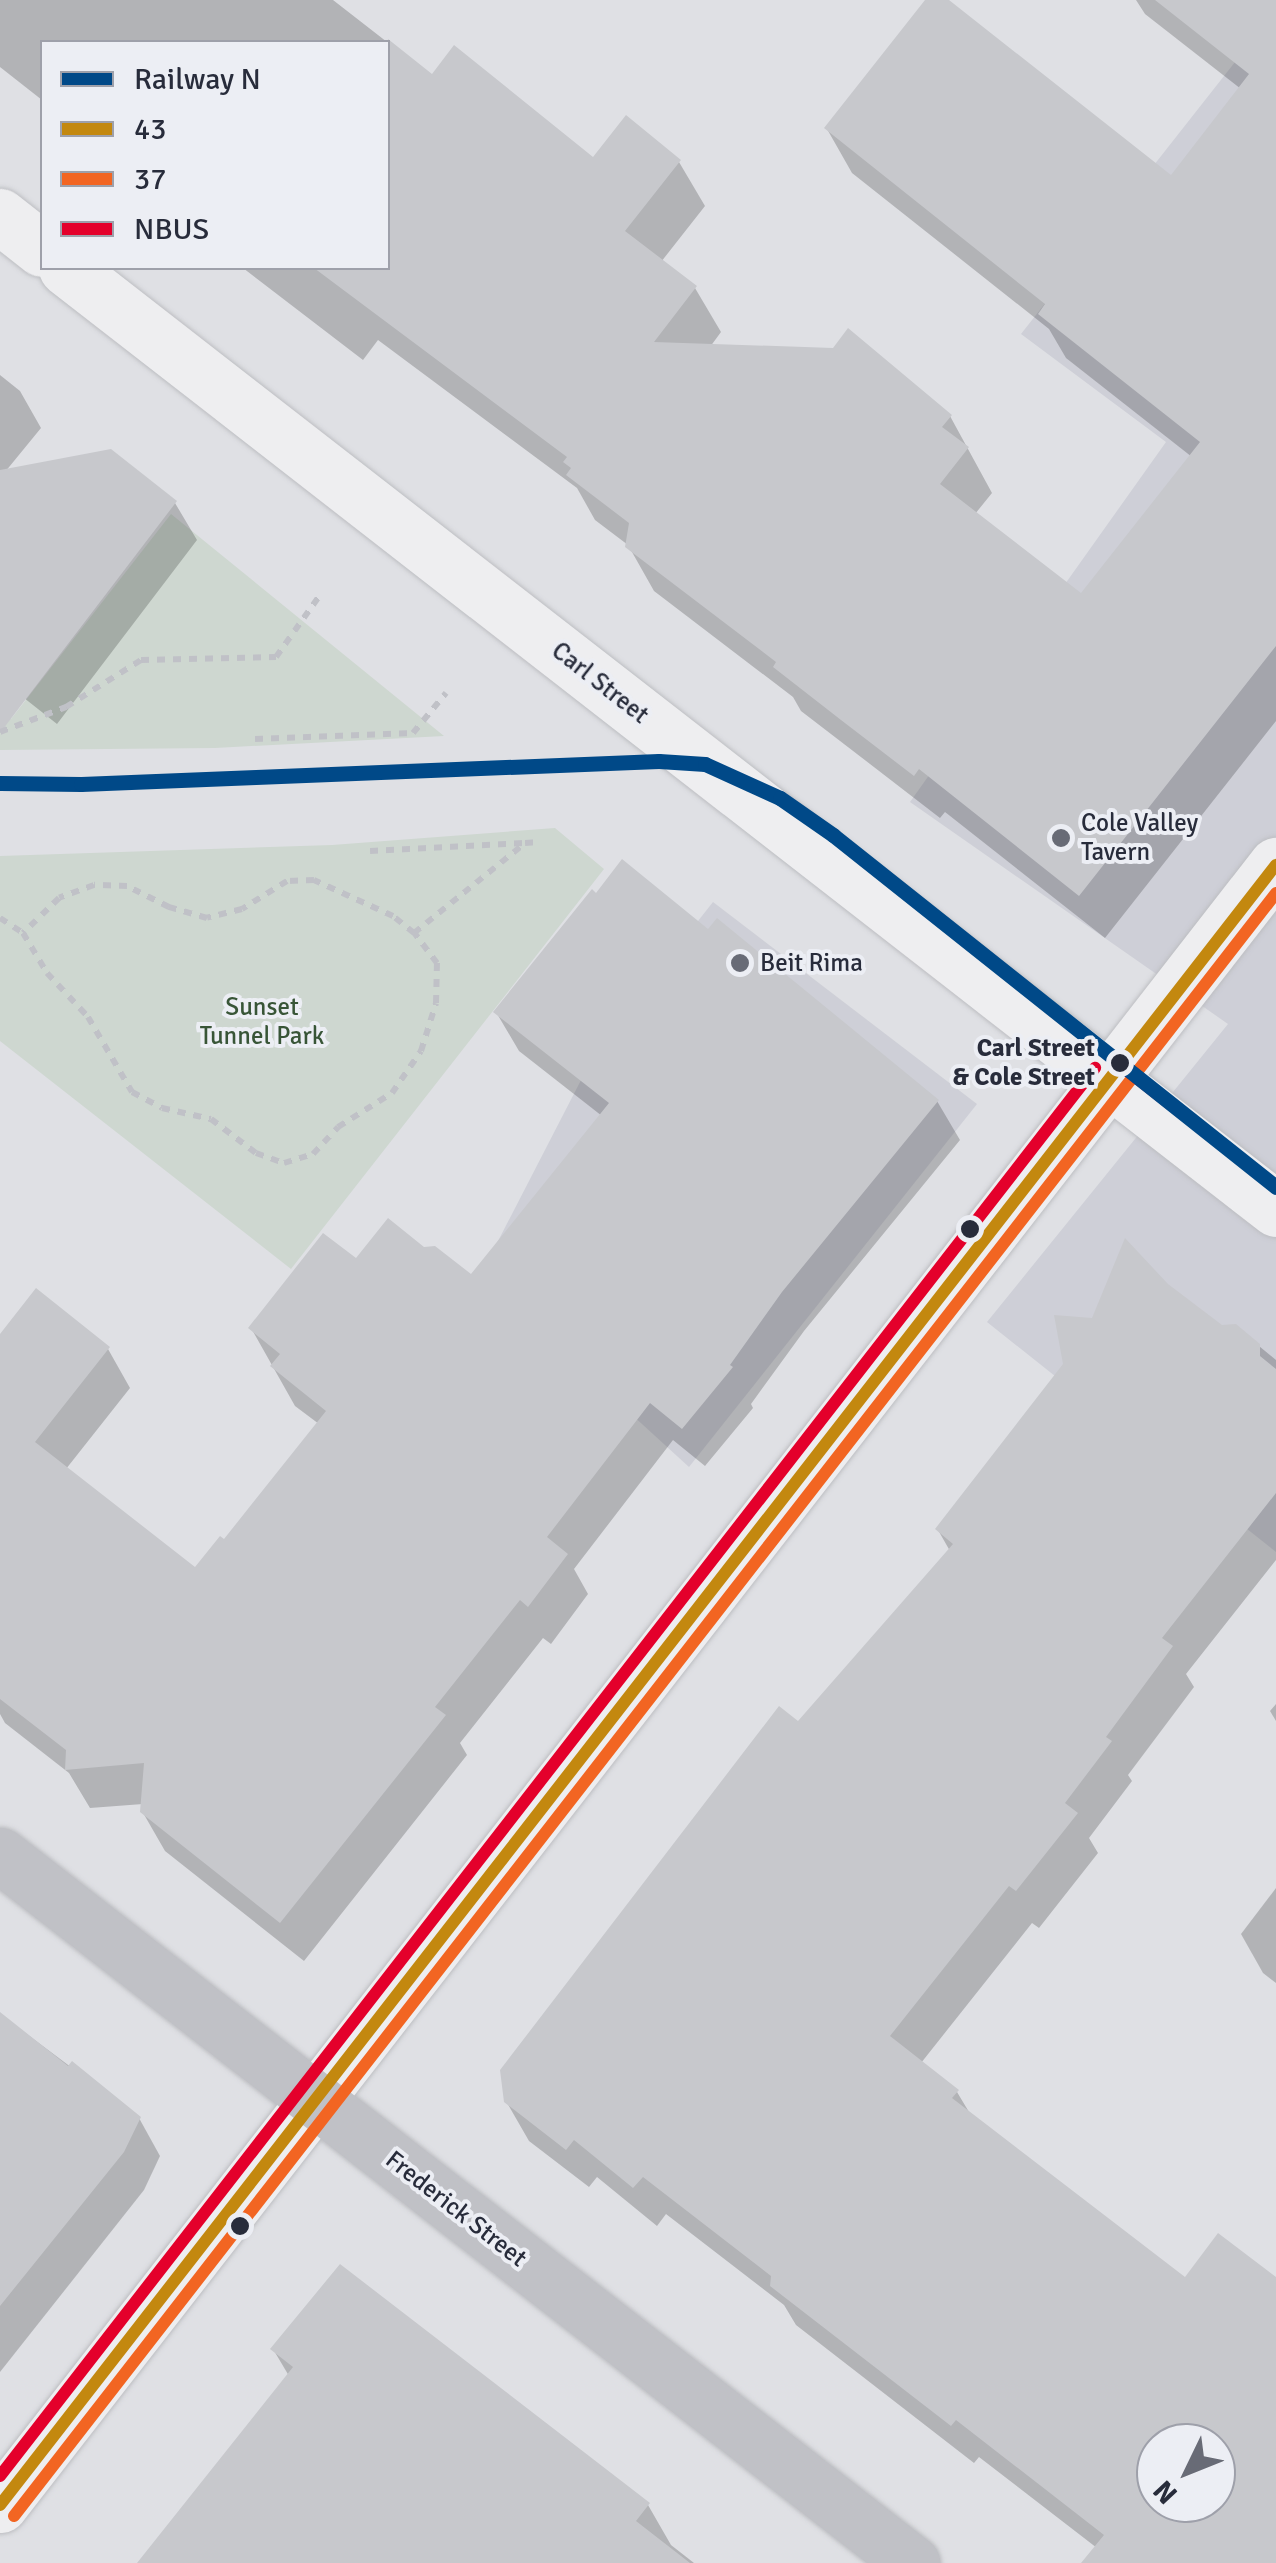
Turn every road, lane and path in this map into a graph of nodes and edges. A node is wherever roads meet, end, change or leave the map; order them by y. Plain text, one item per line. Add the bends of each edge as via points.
1 (0, 216) edge
2 (40, 247) edge
3 (69, 270) edge
4 (320, 595) dead end
5 (446, 694) dead end
6 (0, 732) edge
7 (256, 738) dead end
8 (539, 842) dead end
9 (525, 843) junction
10 (370, 851) dead end
11 (1276, 866) edge
12 (0, 918) edge
13 (23, 933) junction
14 (414, 933) junction
15 (1109, 1079) junction
16 (1276, 1210) edge
17 (0, 1854) edge
18 (315, 2098) junction
19 (0, 2505) edge
20 (912, 2563) edge

1 - 2 street
3 - 15 street, Carl Street
4 - 6 path via 276,656 141,660 66,706
5 - 7 path via 413,733
8 - 9 path
9 - 10 path
9 - 14 path
11 - 15 street
12 - 13 path
13 - 14 path via 59,898 94,885 127,886 207,918 230,914 297,880 333,886
13 - 14 path via 47,973 95,1026 132,1092 162,1108 211,1119 256,1153 284,1163 303,1160 338,1127 382,1101 415,1062 440,976 432,952
15 - 16 street, Carl Street
15 - 18 street
17 - 18 street, Frederick Street
18 - 19 street
18 - 20 street, Frederick Street

